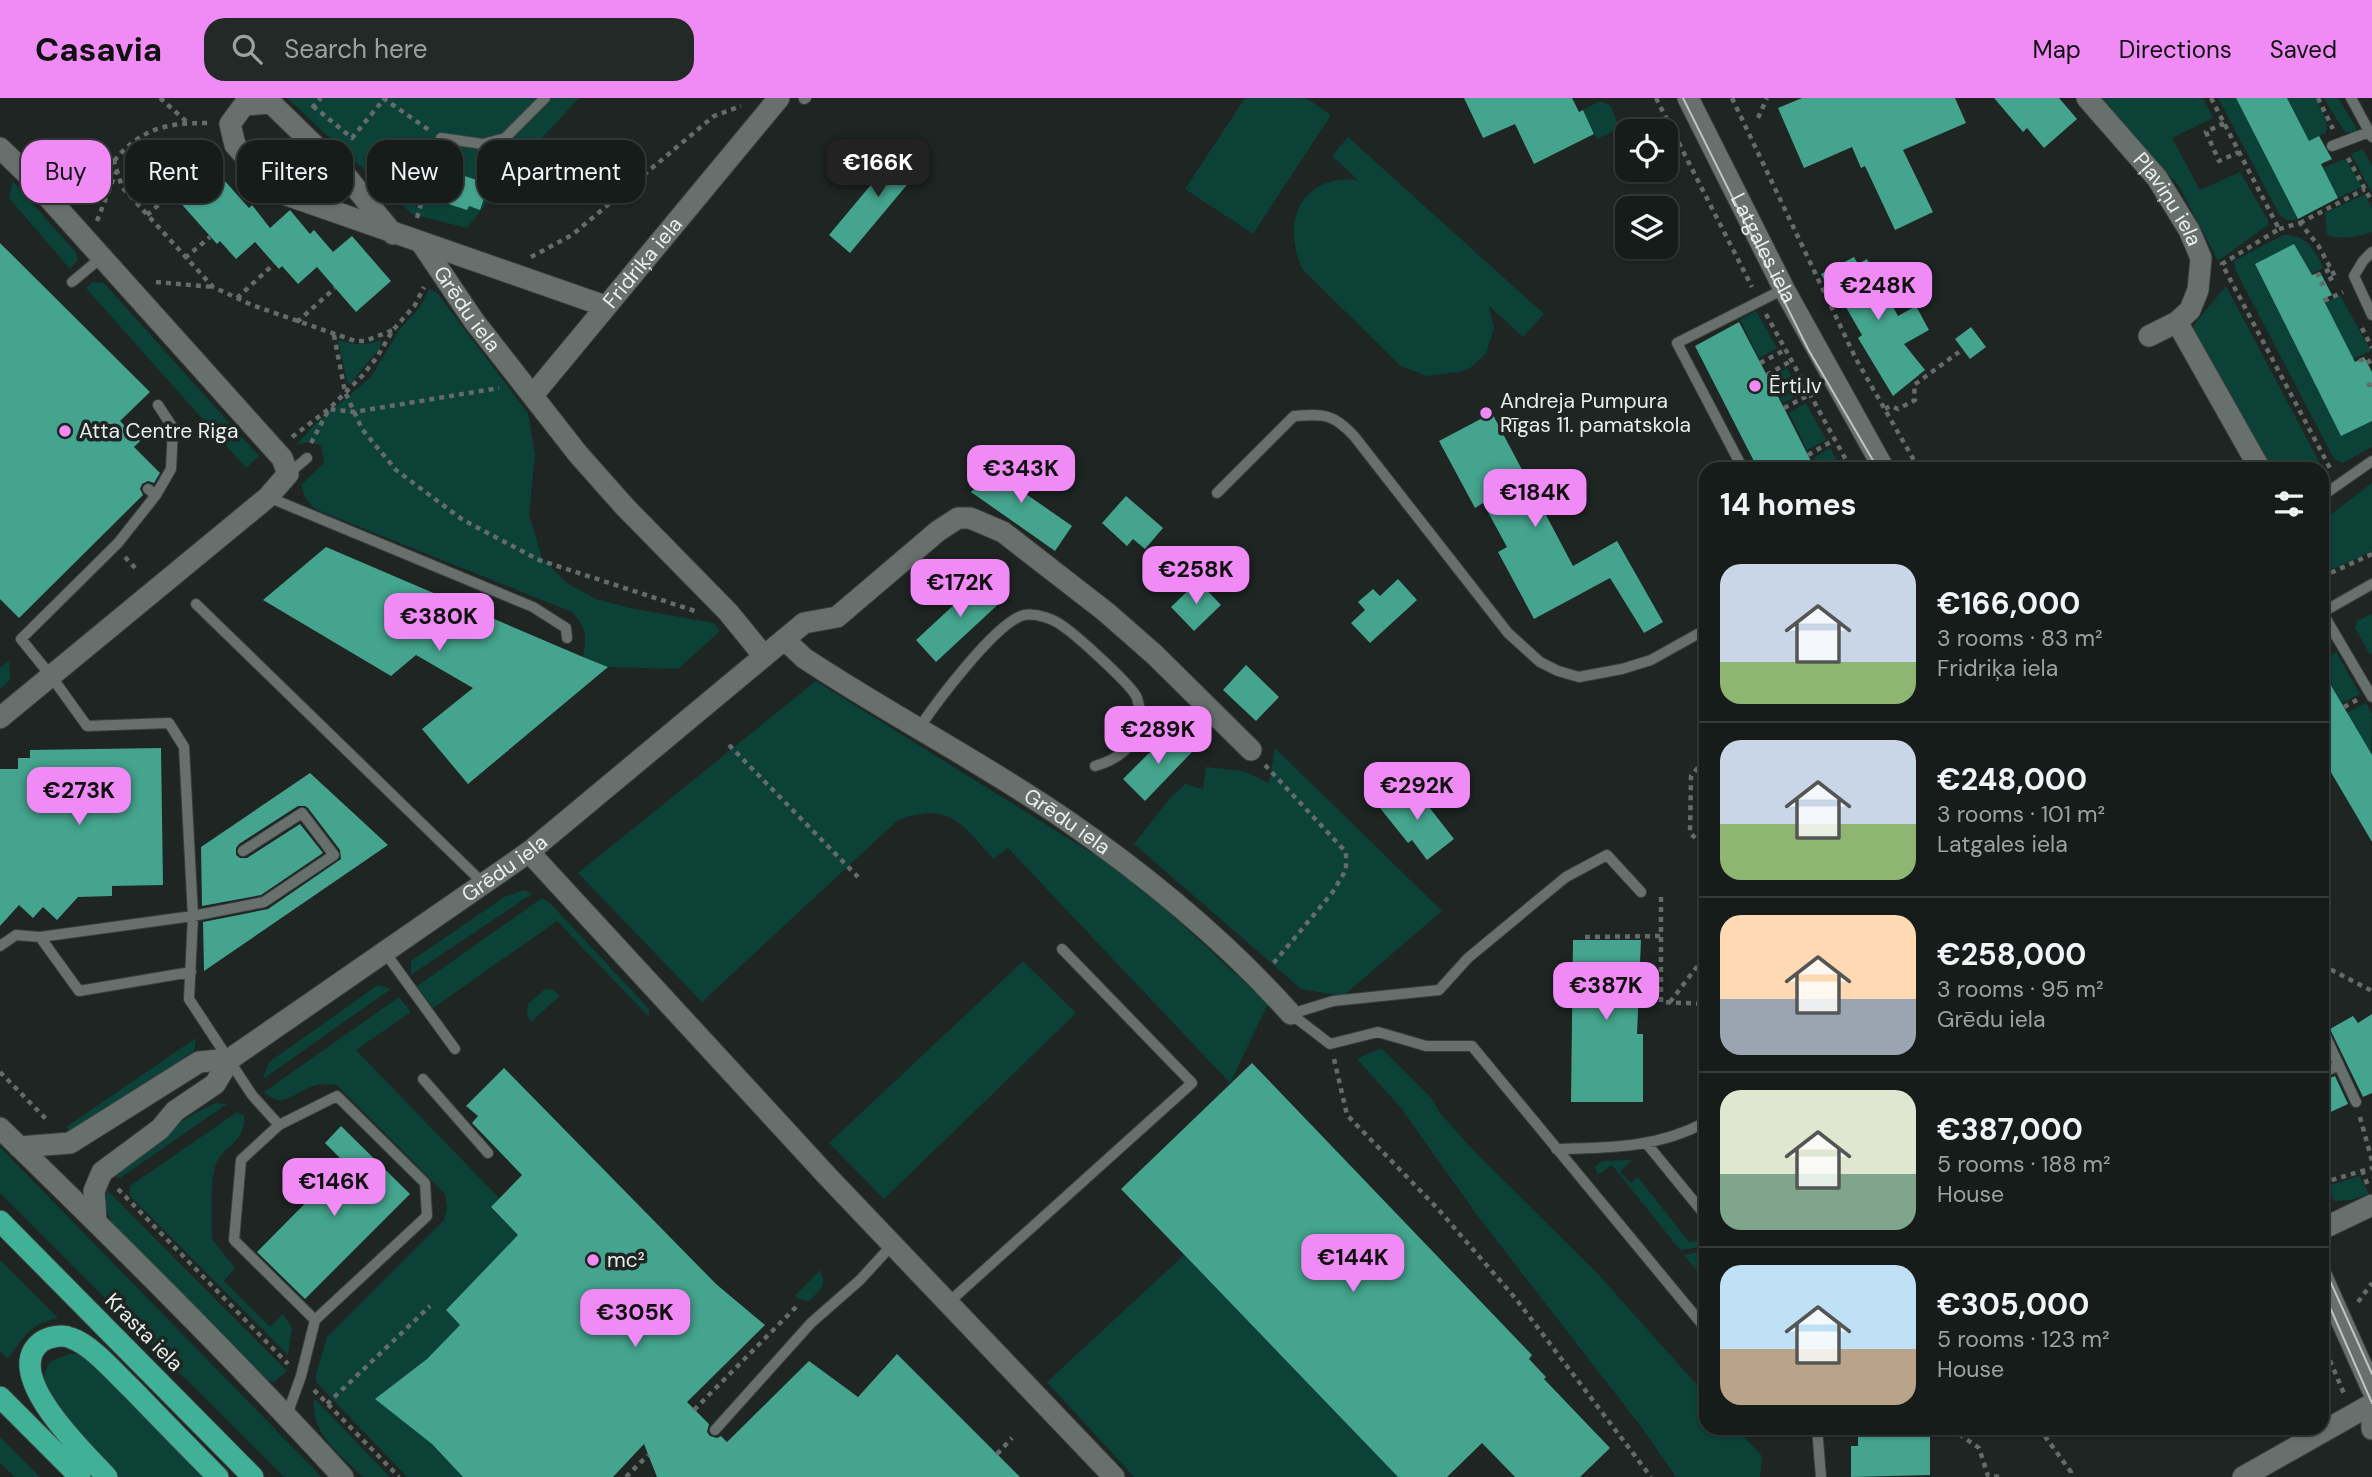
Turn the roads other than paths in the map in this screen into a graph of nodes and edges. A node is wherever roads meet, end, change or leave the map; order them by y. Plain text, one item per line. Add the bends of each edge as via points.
1 (545, 98) edge
2 (779, 98) edge
3 (1688, 98) edge
4 (2087, 98) edge
5 (2351, 98) edge
6 (254, 101) edge
7 (2371, 135) edge
8 (441, 138) road end
9 (2332, 146) dead end
10 (0, 148) edge
11 (408, 239) junction
12 (2372, 252) edge
13 (102, 257) junction
14 (72, 282) dead end
15 (1784, 289) junction
16 (605, 306) junction
17 (2372, 315) edge
18 (2177, 322) junction
19 (2149, 336) dead end
20 (528, 389) junction
21 (158, 405) dead end
22 (307, 458) road end
23 (2372, 461) edge
24 (1739, 462) edge
25 (1880, 462) edge
26 (2256, 462) edge
27 (288, 474) junction
28 (2329, 491) edge
29 (1217, 493) dead end
30 (268, 497) junction
31 (2372, 584) edge
32 (196, 604) dead end
33 (2329, 608) edge
34 (2329, 624) edge
35 (1699, 633) edge
36 (567, 638) dead end
37 (785, 640) junction
38 (764, 656) junction
39 (51, 676) junction
40 (2372, 697) edge
41 (0, 718) edge
42 (919, 728) junction
43 (1251, 750) road end
44 (1095, 766) dead end
45 (243, 851) dead end
46 (528, 852) junction
47 (483, 883) junction
48 (1641, 892) dead end
49 (193, 916) junction
50 (40, 937) junction
51 (0, 946) edge
52 (1062, 949) dead end
53 (384, 951) junction
54 (191, 972) junction
55 (1292, 1014) junction
56 (2329, 1044) edge
57 (455, 1049) dead end
58 (230, 1059) junction
59 (2339, 1065) junction
60 (2329, 1070) edge
61 (423, 1079) dead end
62 (2356, 1102) road end
63 (278, 1125) junction
64 (1699, 1126) edge
65 (0, 1128) edge
66 (1647, 1144) junction
67 (19, 1147) junction
68 (1556, 1149) junction
69 (488, 1153) dead end
70 (2372, 1205) edge
71 (1699, 1208) edge
72 (0, 1221) edge
73 (96, 1221) junction
74 (2329, 1226) edge
75 (892, 1245) junction
76 (2329, 1293) edge
77 (949, 1302) junction
78 (314, 1321) junction
79 (1699, 1321) edge
80 (2372, 1389) edge
81 (0, 1397) edge
82 (2372, 1404) edge
83 (287, 1415) junction
84 (2372, 1421) edge
85 (2329, 1428) edge
86 (2372, 1429) edge
87 (715, 1430) dead end
88 (1818, 1435) edge
89 (2317, 1435) edge
90 (80, 1477) edge
91 (107, 1477) edge
92 (218, 1477) edge
93 (253, 1477) edge
94 (344, 1477) edge
95 (1114, 1477) edge
96 (1821, 1477) edge
97 (2243, 1477) edge

1 - 8 lane via 505,138 483,144
2 - 16 street, Fridriķa iela
3 - 15 street, Latgales iela
4 - 18 street, Pļaviņu iela via 2157,178 2201,258 2198,290 2190,310
5 - 7 lane
6 - 11 street, Grēdu iela via 271,103
6 - 11 street, Grēdu iela via 244,105 230,124 234,145 278,192
7 - 9 lane
10 - 13 street
11 - 16 street, Grēdu iela
11 - 20 street, Grēdu iela via 435,264
12 - 17 lane via 2354,276
13 - 14 lane
13 - 27 street via 276,451
15 - 24 lane via 1677,343
15 - 25 street, Latgales iela
16 - 20 street, Fridriķa iela
18 - 19 street, Pļaviņu iela
18 - 26 street
20 - 38 street, Grēdu iela via 578,454
21 - 39 lane via 173,428 171,469 118,543 20,639
22 - 27 lane
23 - 28 lane
27 - 30 street
29 - 35 lane via 1294,416 1321,414 1348,429 1508,633 1540,662 1579,677 1651,660
30 - 36 lane via 533,607 566,628
30 - 39 street
31 - 33 lane
32 - 47 lane
34 - 40 lane
37 - 38 street, Grēdu iela
37 - 42 street, Grēdu iela via 804,658
37 - 43 street, Grēdu iela via 804,623 837,617 938,531 958,518 970,518 1003,532 1106,612
38 - 46 street, Grēdu iela
39 - 41 street
39 - 49 lane via 87,726 169,723 184,747
42 - 44 lane via 944,691 1011,621 1026,615 1044,616 1064,626 1137,696 1140,716 1135,738 1126,752
42 - 55 street, Grēdu iela via 1065,819 1147,879 1259,978
45 - 49 lane via 302,813 334,855 264,902
46 - 47 street, Grēdu iela
46 - 75 street
47 - 53 street, Grēdu iela
48 - 55 lane via 1606,855 1559,883 1468,958 1439,990 1333,1001
49 - 50 lane
49 - 54 lane
50 - 51 lane via 16,935
50 - 54 lane via 79,991
52 - 77 lane via 1192,1083
53 - 57 lane
53 - 58 street, Grēdu iela
54 - 58 lane via 189,999
55 - 68 lane via 1330,1044 1378,1032 1426,1046 1472,1046
56 - 59 lane
58 - 63 lane
58 - 67 street, Grēdu iela via 199,1062 70,1143
58 - 73 street, Grēdu iela via 215,1084 102,1172 94,1191
59 - 60 lane
59 - 62 lane
61 - 69 lane
63 - 78 lane via 241,1160 234,1240
63 - 78 lane via 337,1096 425,1183 428,1216
64 - 66 lane
65 - 67 street
66 - 68 lane
66 - 71 lane
67 - 73 street
68 - 79 lane
70 - 74 street
72 - 93 highway, Krasta iela
73 - 83 street
75 - 77 street
75 - 87 lane via 811,1323
76 - 80 street
77 - 95 street
78 - 83 lane
81 - 90 highway
82 - 85 street
83 - 94 street
84 - 86 street
88 - 96 lane
89 - 97 street
91 - 92 highway via 40,1401 29,1367 42,1341 70,1337 85,1346

